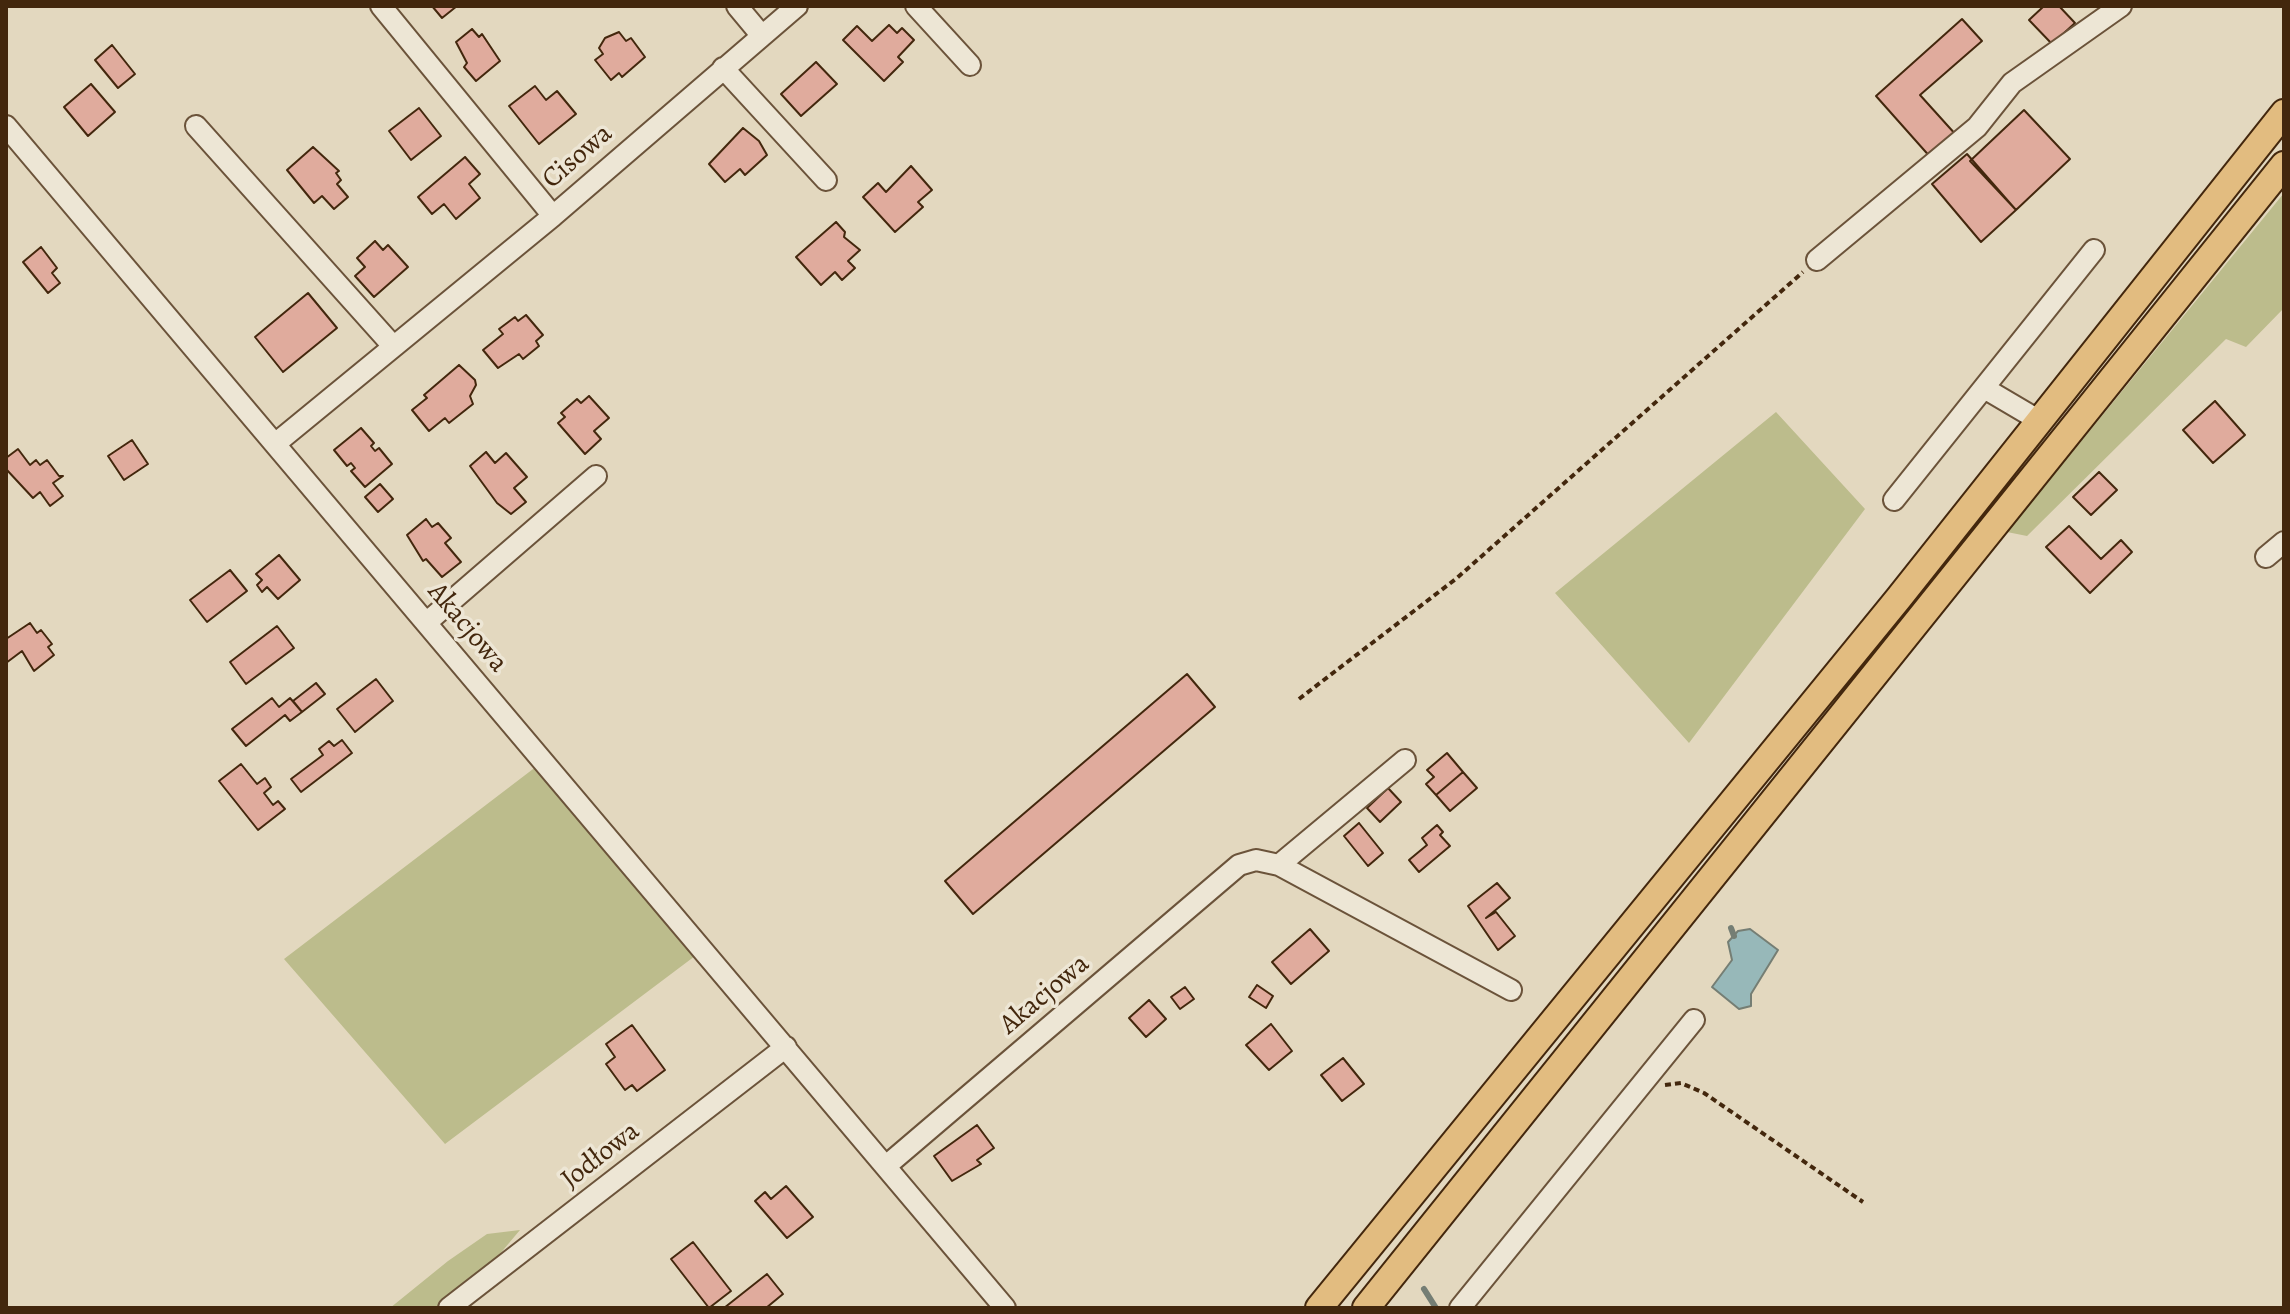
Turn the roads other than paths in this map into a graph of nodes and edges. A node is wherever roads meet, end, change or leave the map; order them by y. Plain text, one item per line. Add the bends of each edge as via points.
1 (381, 6) edge
2 (737, 6) edge
3 (797, 6) edge
4 (916, 6) edge
5 (2121, 6) edge
6 (762, 36) junction
7 (970, 65) dead end
8 (723, 68) junction
9 (2284, 113) edge
10 (6, 126) edge
11 (196, 126) dead end
12 (2284, 165) edge
13 (826, 180) dead end
14 (553, 216) junction
15 (2094, 250) dead end
16 (1817, 260) road end
17 (393, 346) junction
18 (1984, 388) junction
19 (2040, 421) junction
20 (275, 444) junction
21 (596, 476) dead end
22 (1894, 500) dead end
23 (2284, 542) edge
24 (2266, 557) dead end
25 (426, 623) junction
26 (1405, 760) dead end
27 (1279, 865) junction
28 (1511, 990) dead end
29 (1694, 1020) dead end
30 (786, 1047) junction
31 (886, 1166) junction
32 (449, 1308) edge
33 (1005, 1308) edge
34 (1319, 1308) edge
35 (1366, 1308) edge
36 (1460, 1308) edge

1 - 14 street
2 - 6 street
3 - 6 street, Cisowa
4 - 7 street
5 - 16 street via 2012,83 1977,127
6 - 8 street, Cisowa
8 - 13 street
8 - 14 street, Cisowa
9 - 19 main road
10 - 20 street, Akacjowa
11 - 17 street
12 - 35 main road
14 - 17 street, Cisowa
15 - 18 street
17 - 20 street, Cisowa
18 - 19 street
18 - 22 street
19 - 34 main road
20 - 25 street, Akacjowa
21 - 25 street
23 - 24 street
25 - 30 street, Akacjowa
26 - 27 street
27 - 28 street
27 - 31 street, Akacjowa via 1256,860 1239,865
29 - 36 street
30 - 31 street, Akacjowa
30 - 32 street, Jodłowa
31 - 33 street, Akacjowa

